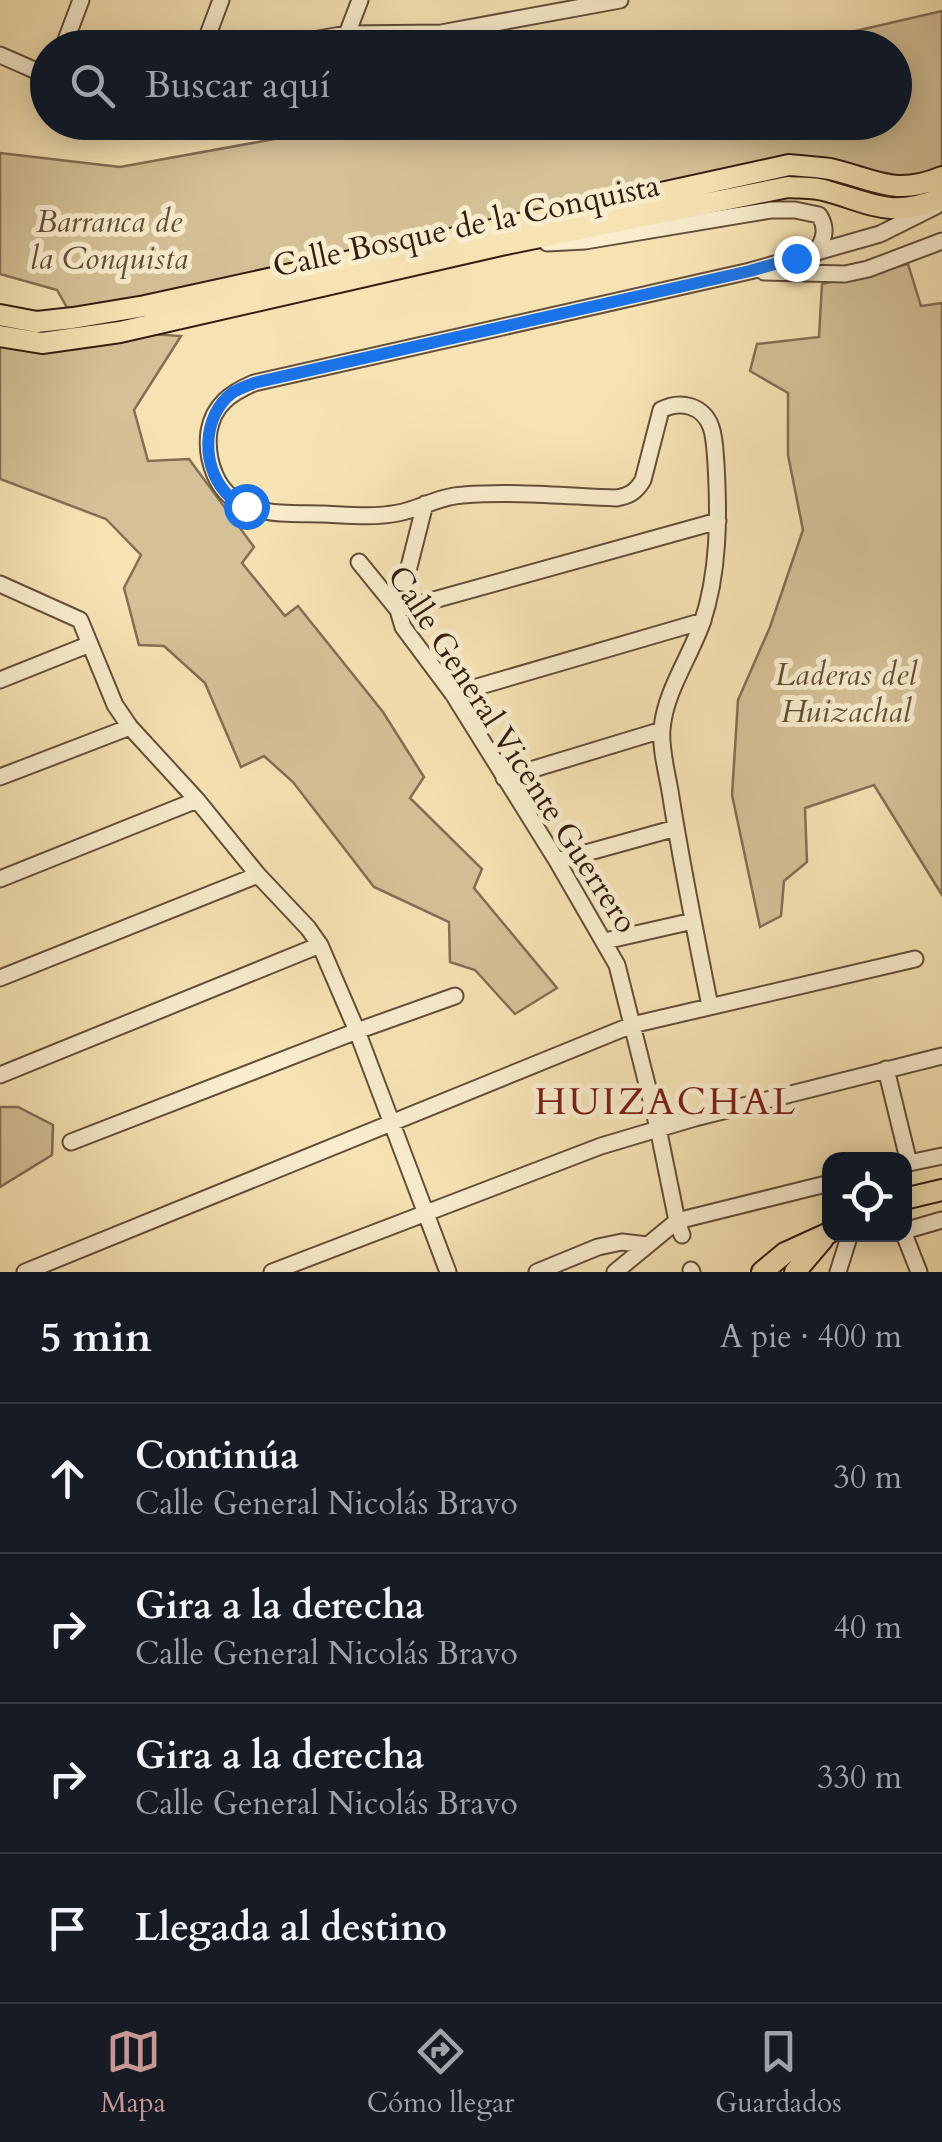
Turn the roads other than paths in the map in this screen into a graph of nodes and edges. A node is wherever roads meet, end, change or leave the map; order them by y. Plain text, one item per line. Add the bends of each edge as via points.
1 (81, 0) edge
2 (221, 0) edge
3 (360, 0) edge
4 (620, 0) edge
5 (533, 8) edge
6 (70, 30) edge
7 (210, 30) edge
8 (349, 30) edge
9 (452, 30) edge
10 (0, 55) edge
11 (30, 68) edge
12 (942, 176) edge
13 (942, 200) edge
14 (942, 241) edge
15 (501, 245) junction
16 (816, 252) junction
17 (750, 271) junction
18 (0, 315) edge
19 (0, 336) edge
20 (425, 504) junction
21 (718, 521) junction
22 (359, 562) dead end
23 (0, 584) edge
24 (398, 610) junction
25 (703, 621) junction
26 (90, 644) junction
27 (0, 680) edge
28 (453, 694) junction
29 (130, 726) junction
30 (662, 730) junction
31 (0, 777) edge
32 (504, 778) junction
33 (197, 800) junction
34 (676, 828) junction
35 (557, 860) junction
36 (258, 874) junction
37 (0, 879) edge
38 (693, 920) junction
39 (605, 941) junction
40 (320, 945) junction
41 (915, 959) dead end
42 (0, 978) edge
43 (455, 996) dead end
44 (710, 1006) junction
45 (632, 1026) junction
46 (357, 1031) junction
47 (942, 1056) edge
48 (886, 1070) junction
49 (0, 1075) edge
50 (393, 1123) junction
51 (658, 1128) junction
52 (72, 1142) dead end
53 (904, 1152) edge
54 (942, 1156) edge
55 (912, 1163) edge
56 (822, 1185) edge
57 (941, 1189) edge
58 (912, 1197) edge
59 (426, 1212) junction
60 (942, 1220) edge
61 (679, 1228) junction
62 (912, 1230) edge
63 (822, 1235) edge
64 (822, 1240) edge
65 (847, 1242) edge
66 (908, 1242) edge
67 (646, 1244) junction
68 (26, 1272) edge
69 (272, 1272) edge
70 (448, 1272) edge
71 (537, 1272) edge
72 (615, 1272) edge
73 (762, 1272) edge
74 (795, 1272) edge
75 (838, 1272) edge
76 (920, 1272) edge

1 - 6 street
2 - 7 street
3 - 8 street
4 - 5 street
5 - 9 street
10 - 11 street
12 - 18 main road, Calle Bosque de la Conquista via 893,186 789,165 145,306 38,322
13 - 15 main road, Calle Bosque de la Conquista via 890,210 823,189 788,187
13 - 16 street via 880,234
14 - 17 street via 845,274
15 - 16 street via 586,241 796,210 824,223
15 - 19 main road, Calle Bosque de la Conquista via 120,332 42,344
16 - 17 street
17 - 20 street via 254,383 233,392 210,424 216,480 246,506 375,516
20 - 21 street via 472,494 627,496 643,480 661,410 671,405 694,408 711,428
20 - 24 street
21 - 24 street
21 - 25 street
22 - 24 street, Calle General Vicente Guerrero
23 - 26 street via 80,620
24 - 28 street, Calle General Vicente Guerrero via 403,627
25 - 28 street
25 - 30 street
26 - 27 street
26 - 29 street
28 - 32 street, Calle General Vicente Guerrero
29 - 31 street
29 - 33 street
30 - 32 street
30 - 34 street
32 - 35 street, Calle General Vicente Guerrero
33 - 36 street
33 - 37 street
34 - 35 street
34 - 38 street
35 - 39 street, Calle General Vicente Guerrero
36 - 40 street
36 - 42 street
38 - 39 street
38 - 44 street
39 - 45 street, Calle General Vicente Guerrero
40 - 46 street
40 - 49 street
41 - 44 street
43 - 46 street
44 - 45 street
45 - 50 street
45 - 51 street, Calle General Vicente Guerrero
46 - 50 street
46 - 52 street
47 - 48 street
48 - 51 street
48 - 53 street
50 - 59 street
50 - 68 street
51 - 59 street
51 - 61 street, Calle General Vicente Guerrero
54 - 55 street
56 - 61 street
57 - 58 main road
59 - 69 street
59 - 70 street
60 - 62 street
61 - 67 street
63 - 73 main road
64 - 74 main road
65 - 75 street
66 - 76 street
67 - 71 street via 598,1247
67 - 72 street

